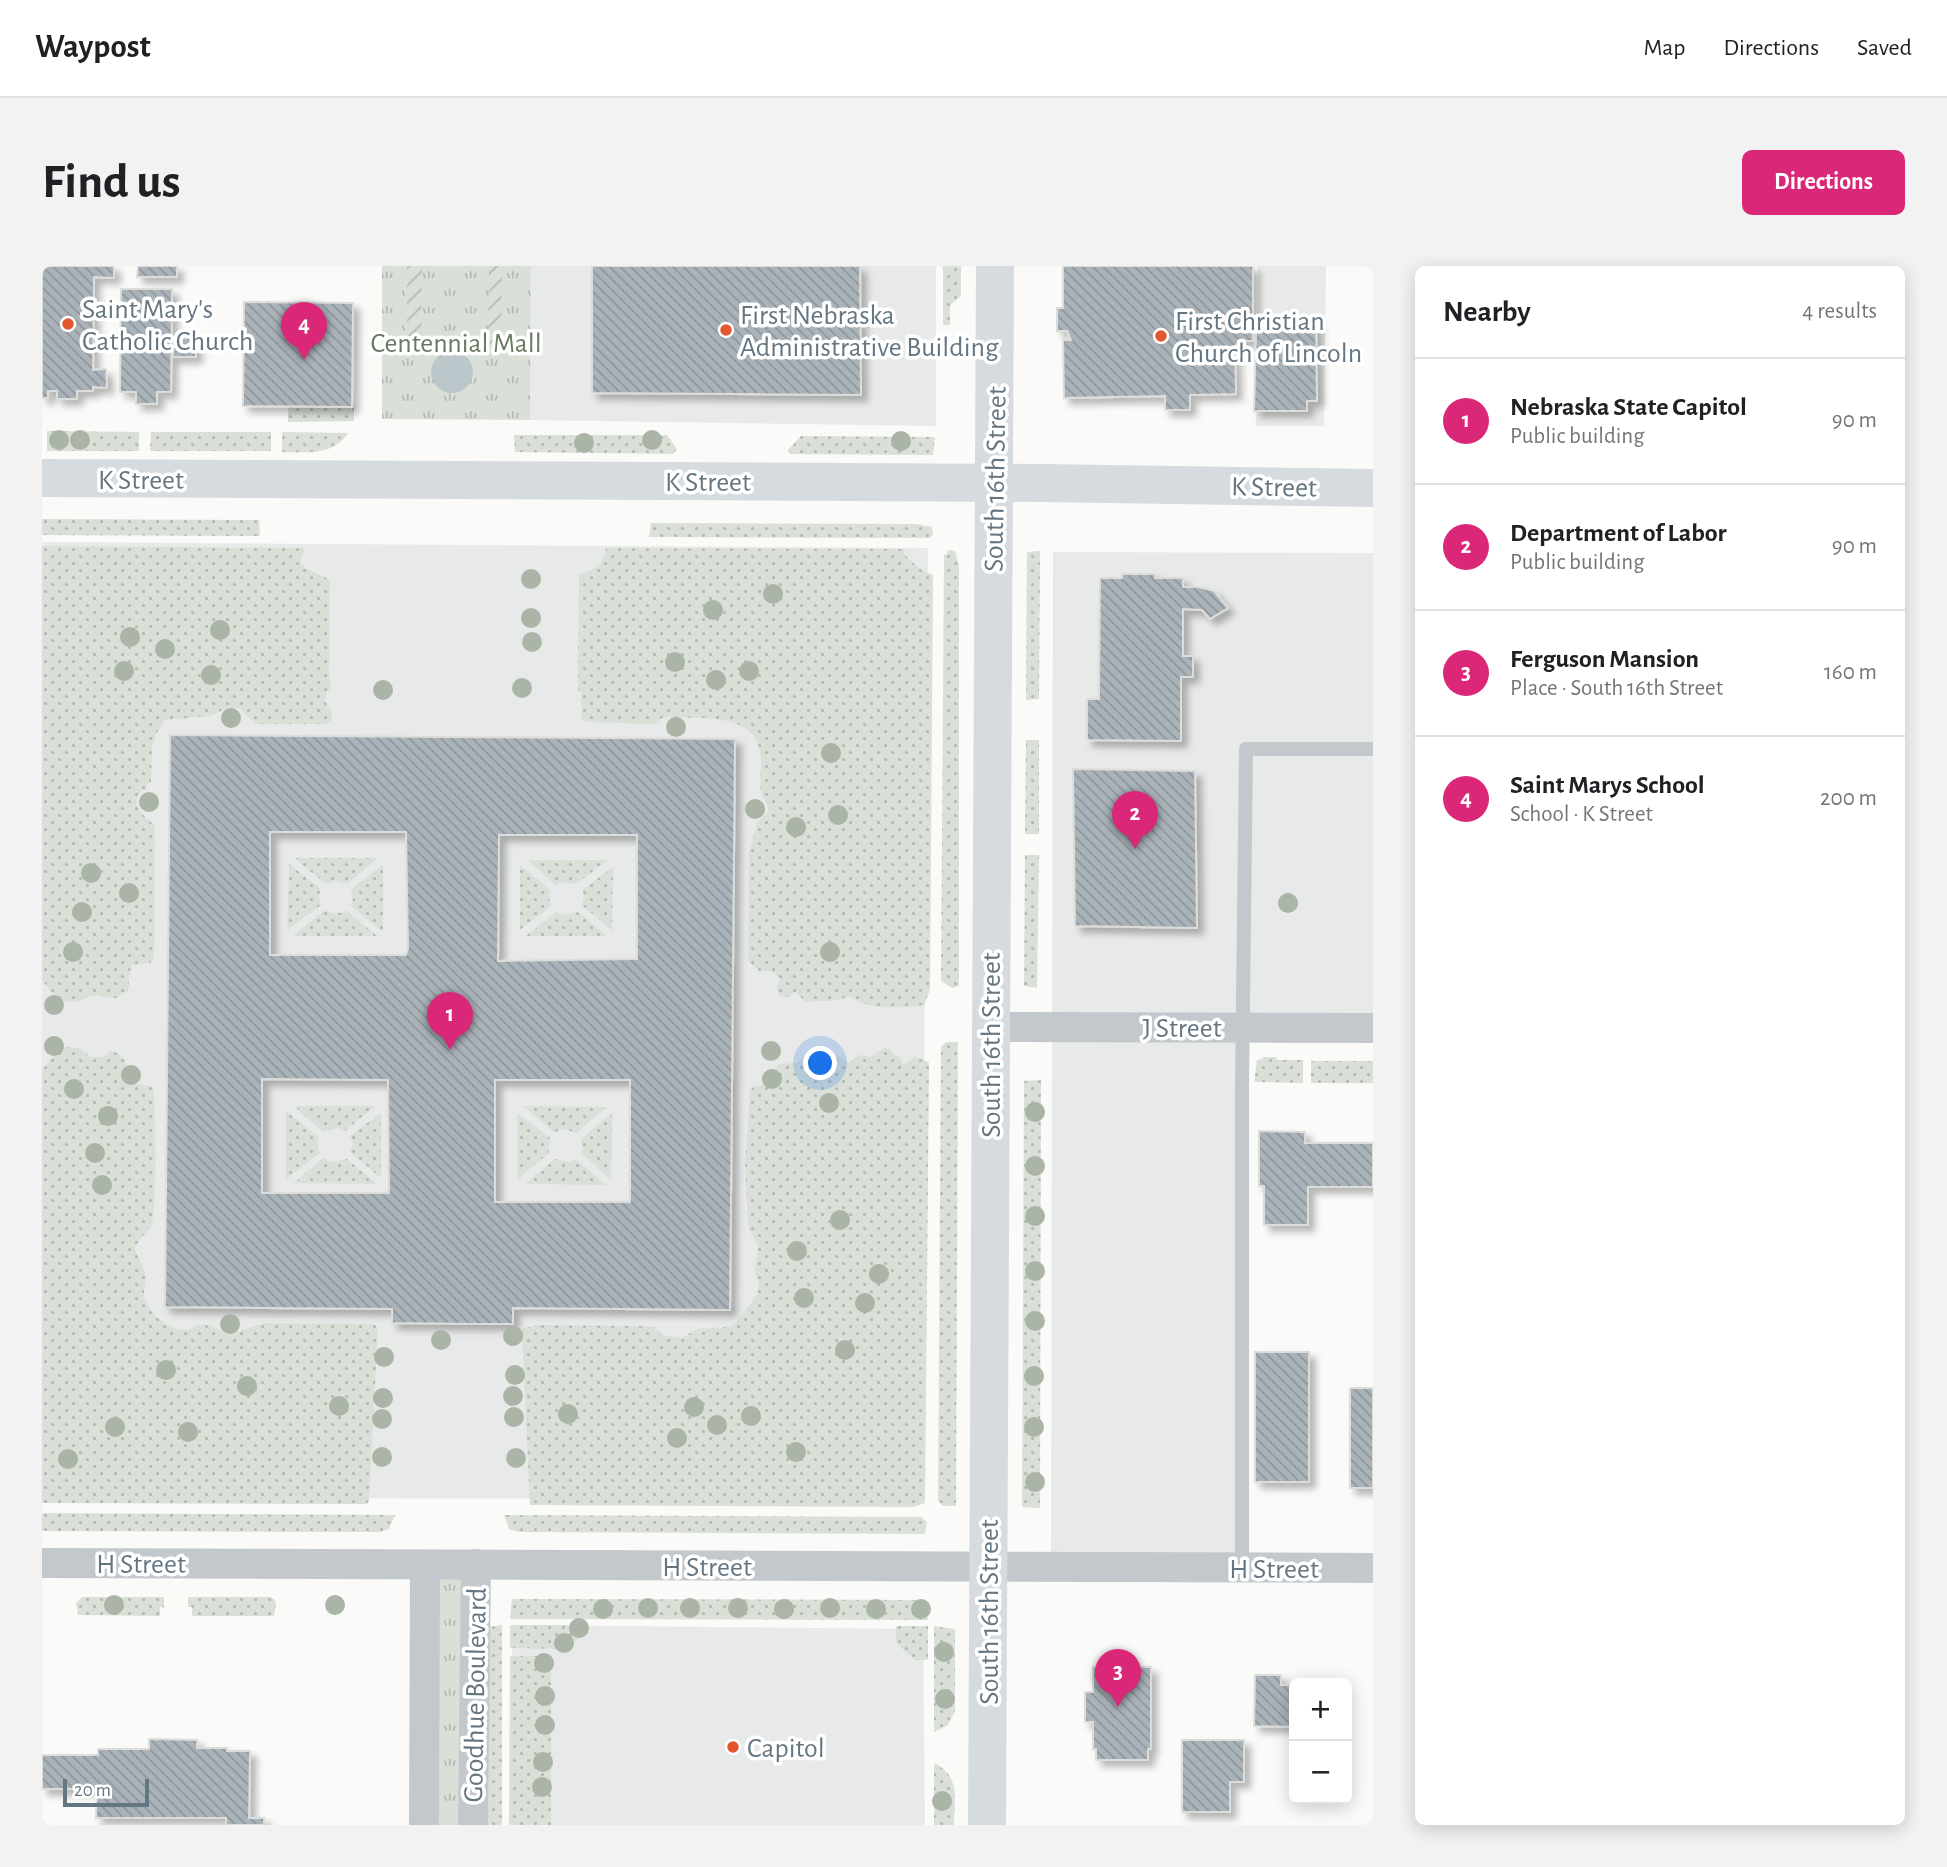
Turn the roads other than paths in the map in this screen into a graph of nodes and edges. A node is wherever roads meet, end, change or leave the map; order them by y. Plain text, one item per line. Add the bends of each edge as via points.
1 (995, 266) edge
2 (42, 478) edge
3 (994, 483) junction
4 (1373, 488) edge
5 (1373, 750) edge
6 (991, 1027) junction
7 (1242, 1028) junction
8 (1373, 1028) edge
9 (42, 1563) edge
10 (476, 1564) junction
11 (425, 1565) junction
12 (988, 1567) junction
13 (1242, 1568) junction
14 (1373, 1568) edge
15 (424, 1825) edge
16 (473, 1825) edge
17 (987, 1825) edge

1 - 3 main road, South 16th Street
2 - 3 main road, K Street
3 - 4 main road, K Street
3 - 6 main road, South 16th Street
5 - 7 lane via 1246,749
6 - 7 street, J Street
6 - 12 main road, South 16th Street
7 - 8 street, J Street
7 - 13 lane
9 - 11 street, H Street
10 - 11 street, H Street
10 - 12 street, H Street
10 - 16 street, Goodhue Boulevard
11 - 15 street, Goodhue Boulevard
12 - 13 street, H Street
12 - 17 main road, South 16th Street
13 - 14 street, H Street

